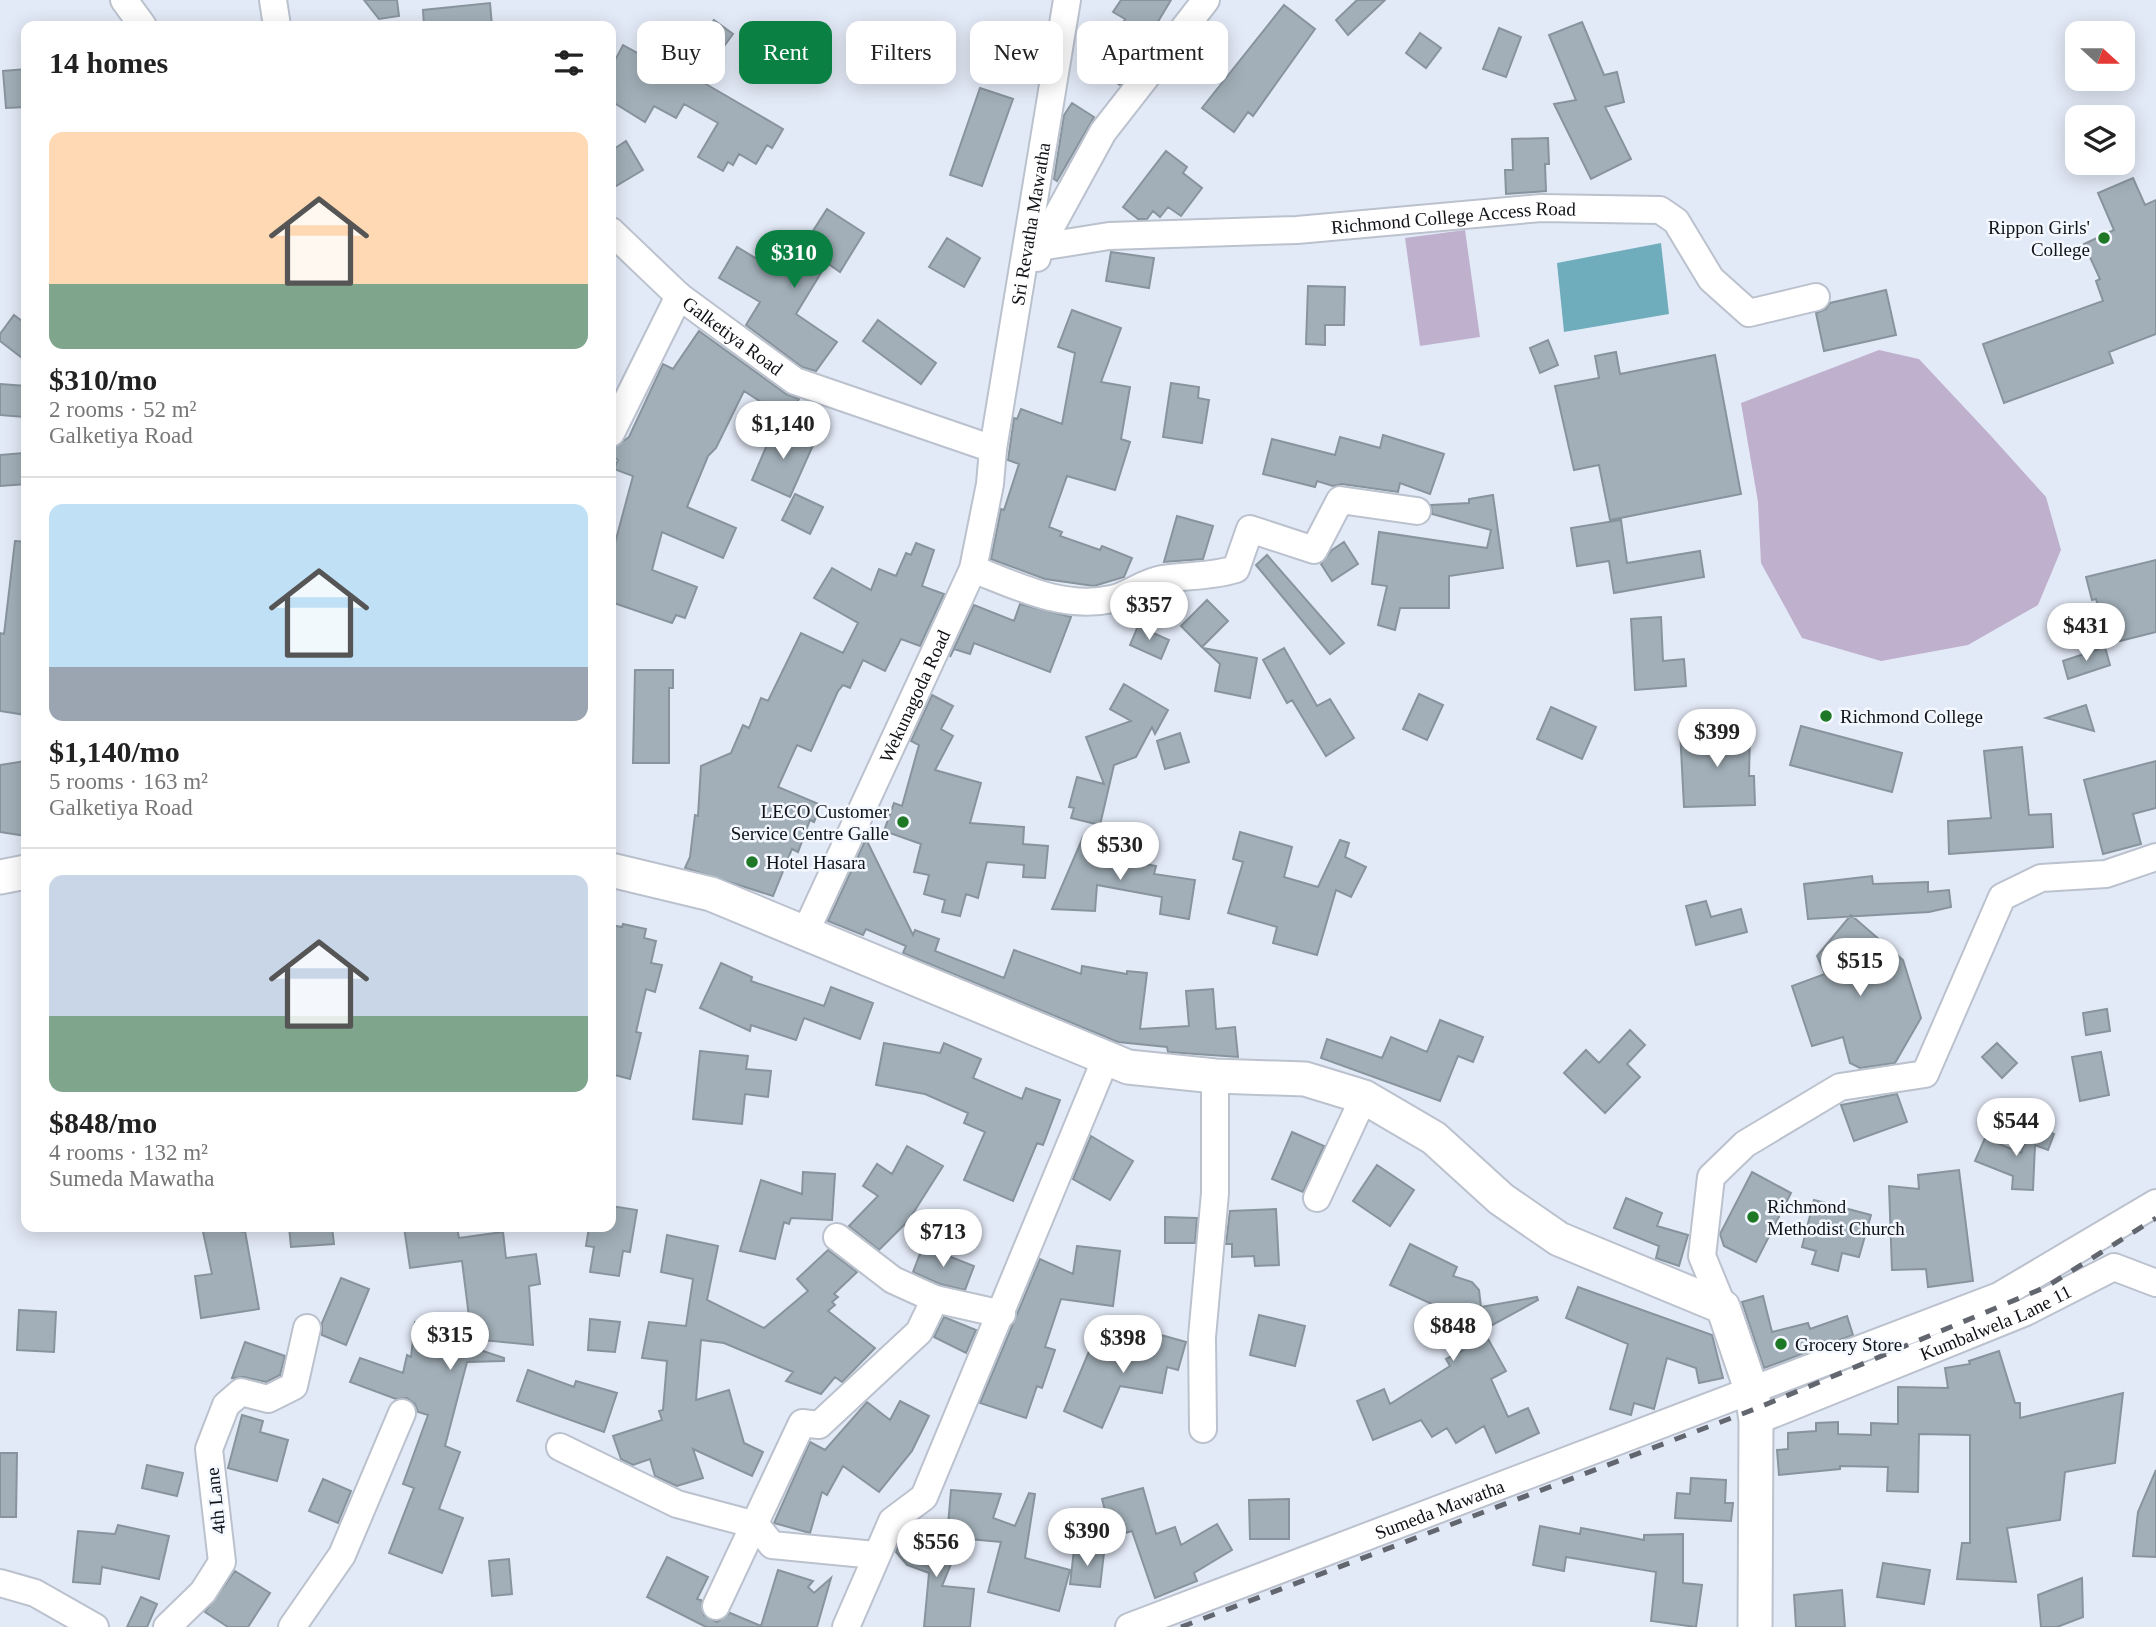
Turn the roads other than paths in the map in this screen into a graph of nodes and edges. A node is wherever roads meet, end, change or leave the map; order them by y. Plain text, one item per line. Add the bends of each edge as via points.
1 (124, 0) edge
2 (272, 0) edge
3 (1067, 0) edge
4 (1206, 0) edge
5 (139, 21) edge
6 (276, 21) edge
7 (616, 236) edge
8 (1040, 247) junction
9 (679, 296) junction
10 (1816, 297) dead end
11 (999, 412) junction
12 (616, 423) edge
13 (993, 449) junction
14 (1416, 510) dead end
15 (973, 569) junction
16 (2156, 857) edge
17 (616, 871) edge
18 (21, 873) edge
19 (0, 877) edge
20 (804, 933) junction
21 (1106, 1058) junction
22 (1215, 1076) junction
23 (1364, 1097) junction
24 (1317, 1198) dead end
25 (2156, 1203) edge
26 (837, 1237) dead end
27 (2156, 1283) edge
28 (935, 1299) junction
29 (1723, 1307) junction
30 (1002, 1314) junction
31 (307, 1328) dead end
32 (1754, 1406) junction
33 (401, 1413) dead end
34 (1203, 1429) dead end
35 (561, 1447) dead end
36 (756, 1525) junction
37 (875, 1555) junction
38 (0, 1583) edge
39 (716, 1606) dead end
40 (95, 1627) edge
41 (167, 1627) edge
42 (292, 1627) edge
43 (845, 1627) edge
44 (1129, 1627) edge
45 (1755, 1627) edge

1 - 5 street
2 - 6 street
3 - 11 street, Sri Revatha Mawatha
4 - 8 street via 1103,132
7 - 9 street, Galketiya Road
8 - 10 street, Richmond College Access Road via 1109,236 1297,230 1541,208 1660,210 1676,221 1711,279 1749,313
8 - 11 street
9 - 12 street
9 - 13 street, Galketiya Road via 795,381
11 - 13 street, Sri Revatha Mawatha
13 - 15 street, Wekunagoda Road
14 - 15 street via 1340,500 1314,550 1250,529 1236,569 1160,579 1115,598 1084,604
15 - 20 street, Wekunagoda Road
16 - 29 street via 2106,874 2041,878 2002,897 1925,1074 1840,1087 1745,1144 1711,1177 1702,1256
17 - 20 street via 686,886
18 - 19 street
20 - 21 street
21 - 22 street via 1128,1067
21 - 30 street
22 - 23 street via 1305,1079
22 - 34 street via 1215,1193 1202,1337
23 - 24 street
23 - 29 street via 1434,1138 1501,1199 1559,1239
25 - 32 street via 1999,1296
26 - 28 street via 893,1280
27 - 32 street, Kumbalwela Lane 11 via 2114,1267 2026,1312
28 - 30 street
28 - 36 street via 919,1332 820,1425 802,1423
29 - 32 street
30 - 37 street via 924,1497 892,1521
31 - 41 street, 4th Lane via 294,1386 268,1399 241,1392 226,1405 209,1449 222,1562 204,1592
32 - 44 street, Sumeda Mawatha
32 - 45 street
33 - 42 street via 342,1555
35 - 36 street via 677,1504
36 - 37 street via 772,1545
36 - 39 street
37 - 43 street
38 - 40 street via 35,1593

